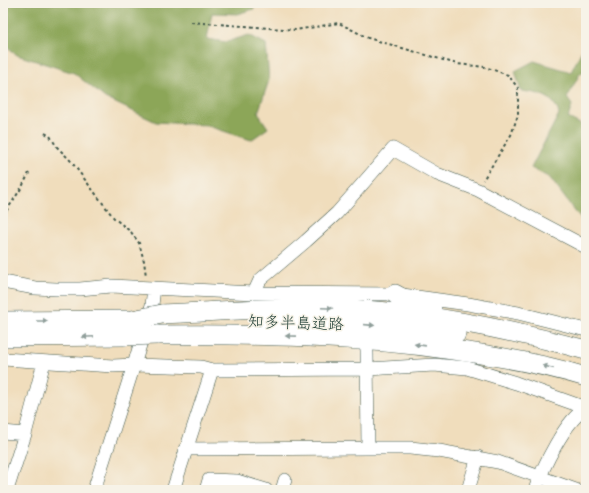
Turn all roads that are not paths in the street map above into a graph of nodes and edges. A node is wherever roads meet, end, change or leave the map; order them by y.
1 (586, 247) edge
2 (3, 282) edge
3 (149, 288) junction
4 (254, 293) junction
5 (395, 294) junction
6 (3, 321) edge
7 (161, 323) junction
8 (129, 328) junction
9 (586, 330) edge
10 (3, 337) edge
11 (586, 340) edge
12 (586, 350) edge
13 (367, 352) dead end
14 (3, 359) edge
15 (44, 362) junction
16 (586, 363) edge
17 (134, 365) junction
18 (368, 369) junction
19 (212, 370) junction
20 (586, 377) edge
21 (586, 408) edge
22 (3, 432) edge
23 (25, 434) junction
24 (368, 448) junction
25 (185, 449) junction
26 (478, 457) junction
27 (540, 477) junction
28 (7, 490) edge
29 (94, 490) edge
30 (173, 490) edge
31 (206, 490) edge
32 (266, 490) edge
33 (468, 490) edge
34 (535, 490) edge
35 (576, 490) edge

1 - 4 street
2 - 3 street
3 - 4 street
3 - 17 street
4 - 5 street
5 - 9 street
5 - 11 highway
6 -> 8 highway
7 - 8 highway, bridge
7 -> 12 highway
7 -> 16 highway, 知多半島道路
20 -> 7 highway, 知多半島道路
8 -> 10 highway
13 - 18 street
14 - 15 street
15 - 17 street
15 - 23 street
17 - 19 street
17 - 29 street
18 - 19 street
18 - 21 street
18 - 24 street
19 - 25 street
21 - 27 street
22 - 23 street
23 - 28 street
24 - 25 street
24 - 26 street
25 - 30 street
26 - 27 street
26 - 33 street
27 - 34 street
27 - 35 street
31 - 32 street

